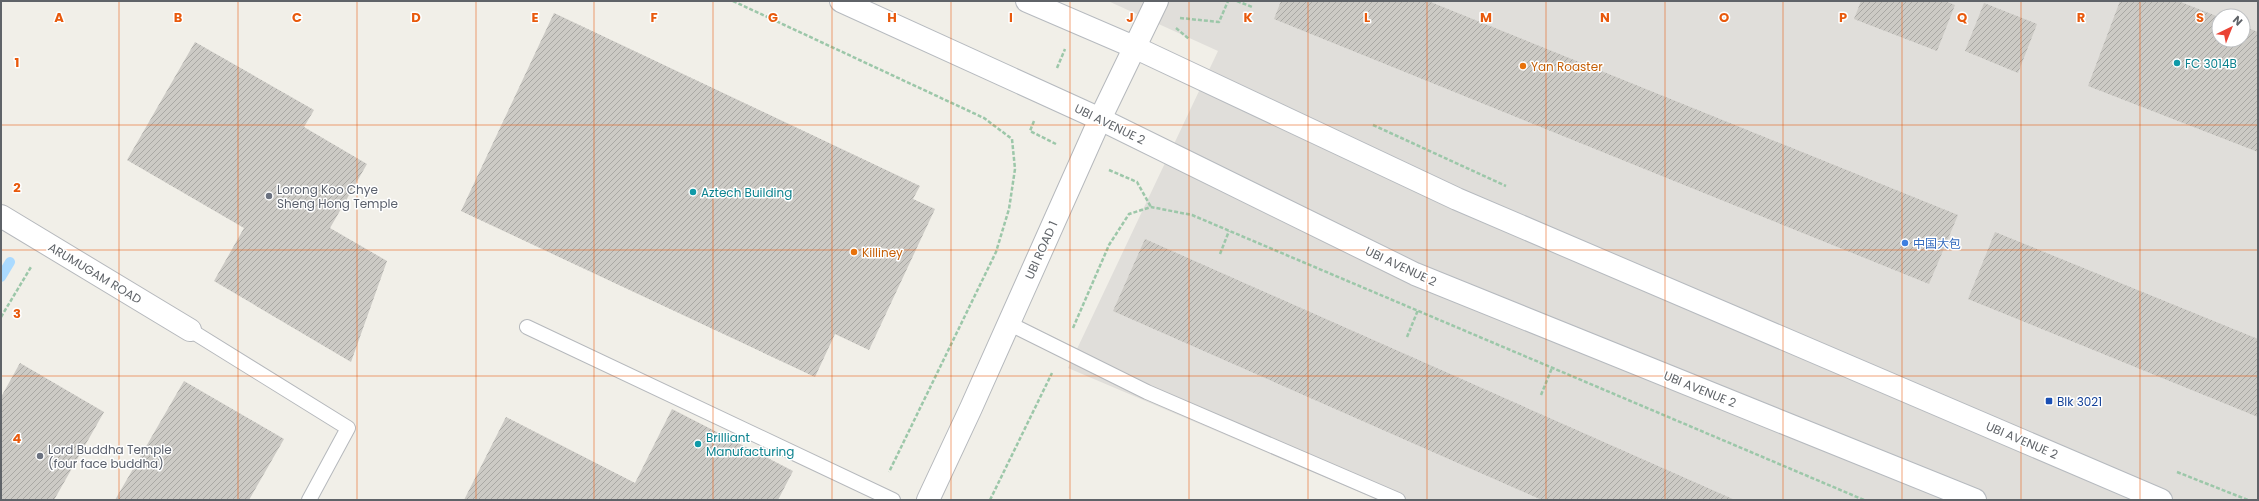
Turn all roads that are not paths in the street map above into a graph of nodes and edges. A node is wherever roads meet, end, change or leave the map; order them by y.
1 (841, 1) edge
2 (1027, 1) edge
3 (1157, 1) edge
4 (1134, 47) junction
5 (1100, 119) junction
6 (1, 216) edge
7 (1008, 323) junction
8 (527, 327) dead end
9 (190, 330) joint
10 (309, 500) edge
11 (893, 500) edge
12 (928, 500) edge
13 (1398, 500) edge
14 (1975, 500) edge
15 (2161, 500) edge

1 - 5 main road, UBI AVENUE 2
2 - 4 main road, UBI AVENUE 2
3 - 4 main road, UBI ROAD 1
4 - 5 main road, UBI ROAD 1
4 - 15 main road, UBI AVENUE 2
5 - 7 main road, UBI ROAD 1
5 - 14 main road, UBI AVENUE 2
6 - 9 main road, ARUMUGAM ROAD
7 - 12 main road, UBI ROAD 1
7 - 13 lane
8 - 11 lane
9 - 10 lane

